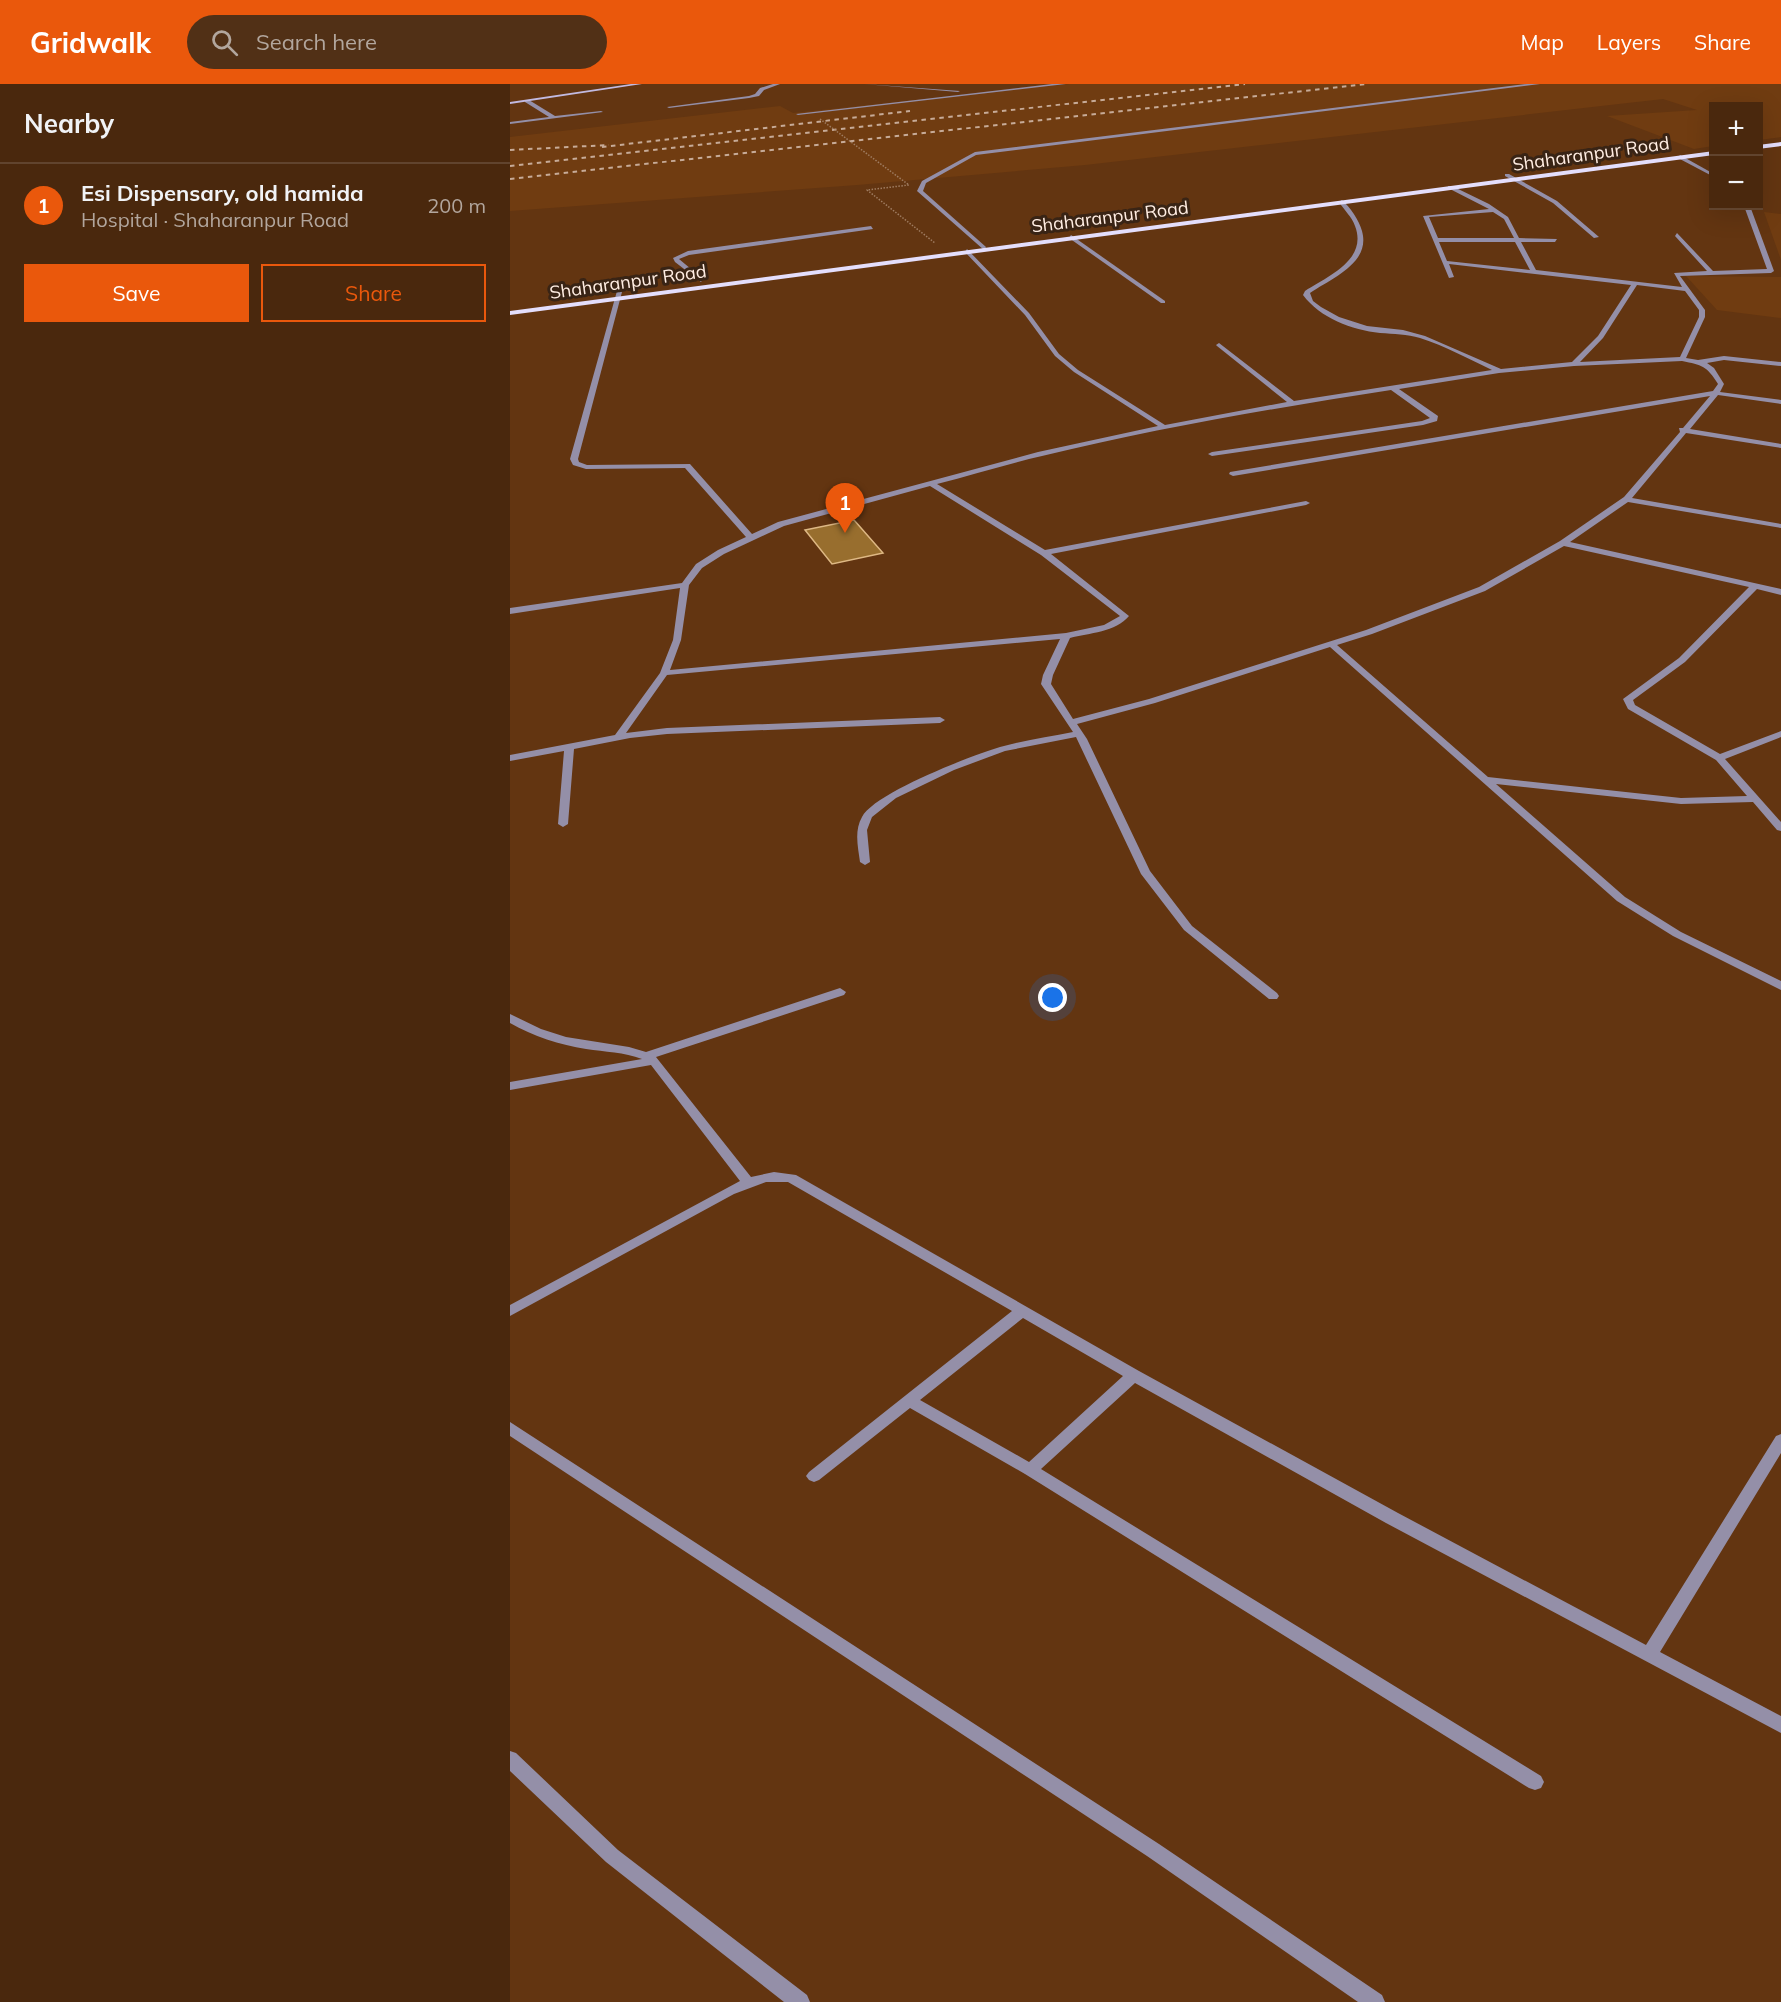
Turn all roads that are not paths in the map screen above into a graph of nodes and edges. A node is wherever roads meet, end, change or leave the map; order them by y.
1 (640, 84) edge
2 (778, 84) edge
3 (866, 84) edge
4 (1064, 84) edge
5 (1538, 84) edge
6 (976, 94) junction
7 (527, 100) junction
8 (510, 103) edge
9 (669, 106) dead end
10 (601, 112) dead end
11 (798, 114) dead end
12 (553, 117) junction
13 (510, 123) edge
14 (1781, 139) edge
15 (1763, 141) edge
16 (1781, 144) edge
17 (1763, 146) edge
18 (1709, 149) edge
19 (1709, 153) edge
20 (1680, 157) junction
21 (1709, 174) edge
22 (1510, 177) junction
23 (1450, 188) junction
24 (1342, 202) junction
25 (1494, 210) junction
26 (1748, 210) edge
27 (871, 228) dead end
28 (1677, 235) dead end
29 (1071, 237) junction
30 (1596, 237) dead end
31 (1437, 240) junction
32 (1517, 240) junction
33 (1555, 240) dead end
34 (981, 246) junction
35 (967, 251) junction
36 (1444, 262) junction
37 (1534, 272) junction
38 (1712, 273) junction
39 (1451, 277) dead end
40 (701, 280) junction
41 (1635, 283) junction
42 (1687, 289) junction
43 (618, 295) junction
44 (1163, 302) dead end
45 (510, 306) edge
46 (510, 313) edge
47 (1219, 345) dead end
48 (1682, 359) junction
49 (1700, 362) junction
50 (1574, 364) junction
51 (1781, 364) edge
52 (1499, 370) junction
53 (1392, 387) junction
54 (1716, 393) junction
55 (1781, 402) edge
56 (1293, 403) junction
57 (1164, 427) junction
58 (1682, 430) junction
59 (1781, 446) edge
60 (1212, 454) dead end
61 (1233, 474) dead end
62 (931, 484) junction
63 (1627, 500) junction
64 (1306, 503) dead end
65 (1781, 526) edge
66 (750, 537) junction
67 (1563, 543) junction
68 (1044, 553) junction
69 (685, 585) junction
70 (1755, 586) junction
71 (1781, 592) edge
72 (510, 611) edge
73 (1066, 636) junction
74 (1331, 644) junction
75 (664, 673) junction
76 (940, 720) dead end
77 (1072, 722) junction
78 (1079, 734) junction
79 (1781, 734) edge
80 (618, 738) junction
81 (569, 748) junction
82 (510, 758) edge
83 (1719, 758) junction
84 (1486, 780) junction
85 (1755, 799) junction
86 (563, 824) dead end
87 (1781, 828) edge
88 (865, 862) dead end
89 (1781, 986) edge
90 (840, 992) dead end
91 (1273, 996) dead end
92 (510, 1018) edge
93 (650, 1059) junction
94 (510, 1086) edge
95 (748, 1182) junction
96 (510, 1311) edge
97 (1022, 1311) junction
98 (1134, 1375) junction
99 (910, 1401) junction
100 (510, 1428) edge
101 (1781, 1440) edge
102 (1030, 1470) junction
103 (814, 1476) dead end
104 (1649, 1655) junction
105 (1781, 1725) edge
106 (510, 1759) edge
107 (1535, 1782) dead end
108 (800, 2002) edge
109 (1375, 2002) edge

1 - 7 main road
2 - 9 street
3 - 6 street
4 - 6 street
5 - 34 street
6 - 11 street
7 - 8 main road
7 - 12 street
10 - 12 street
12 - 13 street
14 - 15 main road
16 - 17 main road
18 - 22 main road, Shaharanpur Road
19 - 20 main road, Shaharanpur Road
20 - 21 street
20 - 22 main road, Shaharanpur Road
22 - 23 main road, Shaharanpur Road
22 - 30 street
22 - 34 main road, Shaharanpur Road
23 - 24 main road, Shaharanpur Road
23 - 25 street
24 - 29 main road, Shaharanpur Road
24 - 52 street
25 - 31 street
25 - 32 street
26 - 38 street
27 - 40 street
28 - 38 street
29 - 34 main road, Shaharanpur Road
29 - 44 street
31 - 32 street
31 - 36 street
32 - 33 street
32 - 37 street
34 - 35 main road, Shaharanpur Road
34 - 40 main road, Shaharanpur Road
35 - 43 main road, Shaharanpur Road
35 - 57 street
36 - 37 street
36 - 39 street
37 - 41 street
38 - 42 street
40 - 43 main road, Shaharanpur Road
41 - 42 street
41 - 50 street
42 - 48 street
43 - 45 main road, Shaharanpur Road
43 - 46 main road, Shaharanpur Road
43 - 66 street
47 - 56 street
48 - 49 street
48 - 50 street
49 - 51 street
49 - 54 street
50 - 52 street
52 - 53 street
53 - 56 street
53 - 60 street
54 - 55 street
54 - 58 street
54 - 61 street
56 - 57 street
57 - 62 street
58 - 59 street
58 - 63 street
62 - 66 street
62 - 68 street
63 - 65 street
63 - 67 street
64 - 68 street
66 - 69 street
67 - 70 street
67 - 74 street
68 - 73 street
69 - 72 street
69 - 75 street
70 - 71 street
70 - 83 street
73 - 75 street
73 - 77 street
74 - 77 street
74 - 84 street
75 - 80 street
76 - 80 street
77 - 78 street
78 - 88 street
78 - 91 street
79 - 83 street
80 - 81 street
81 - 82 street
81 - 86 street
83 - 85 street
84 - 85 street
84 - 89 street
85 - 87 street
90 - 93 street
92 - 93 street
93 - 94 street
93 - 95 street
95 - 96 street
95 - 97 street
97 - 98 street
97 - 99 street
98 - 102 street
98 - 104 street
99 - 102 street
99 - 103 street
100 - 109 street
101 - 104 street
102 - 107 street
104 - 105 street
106 - 108 street

